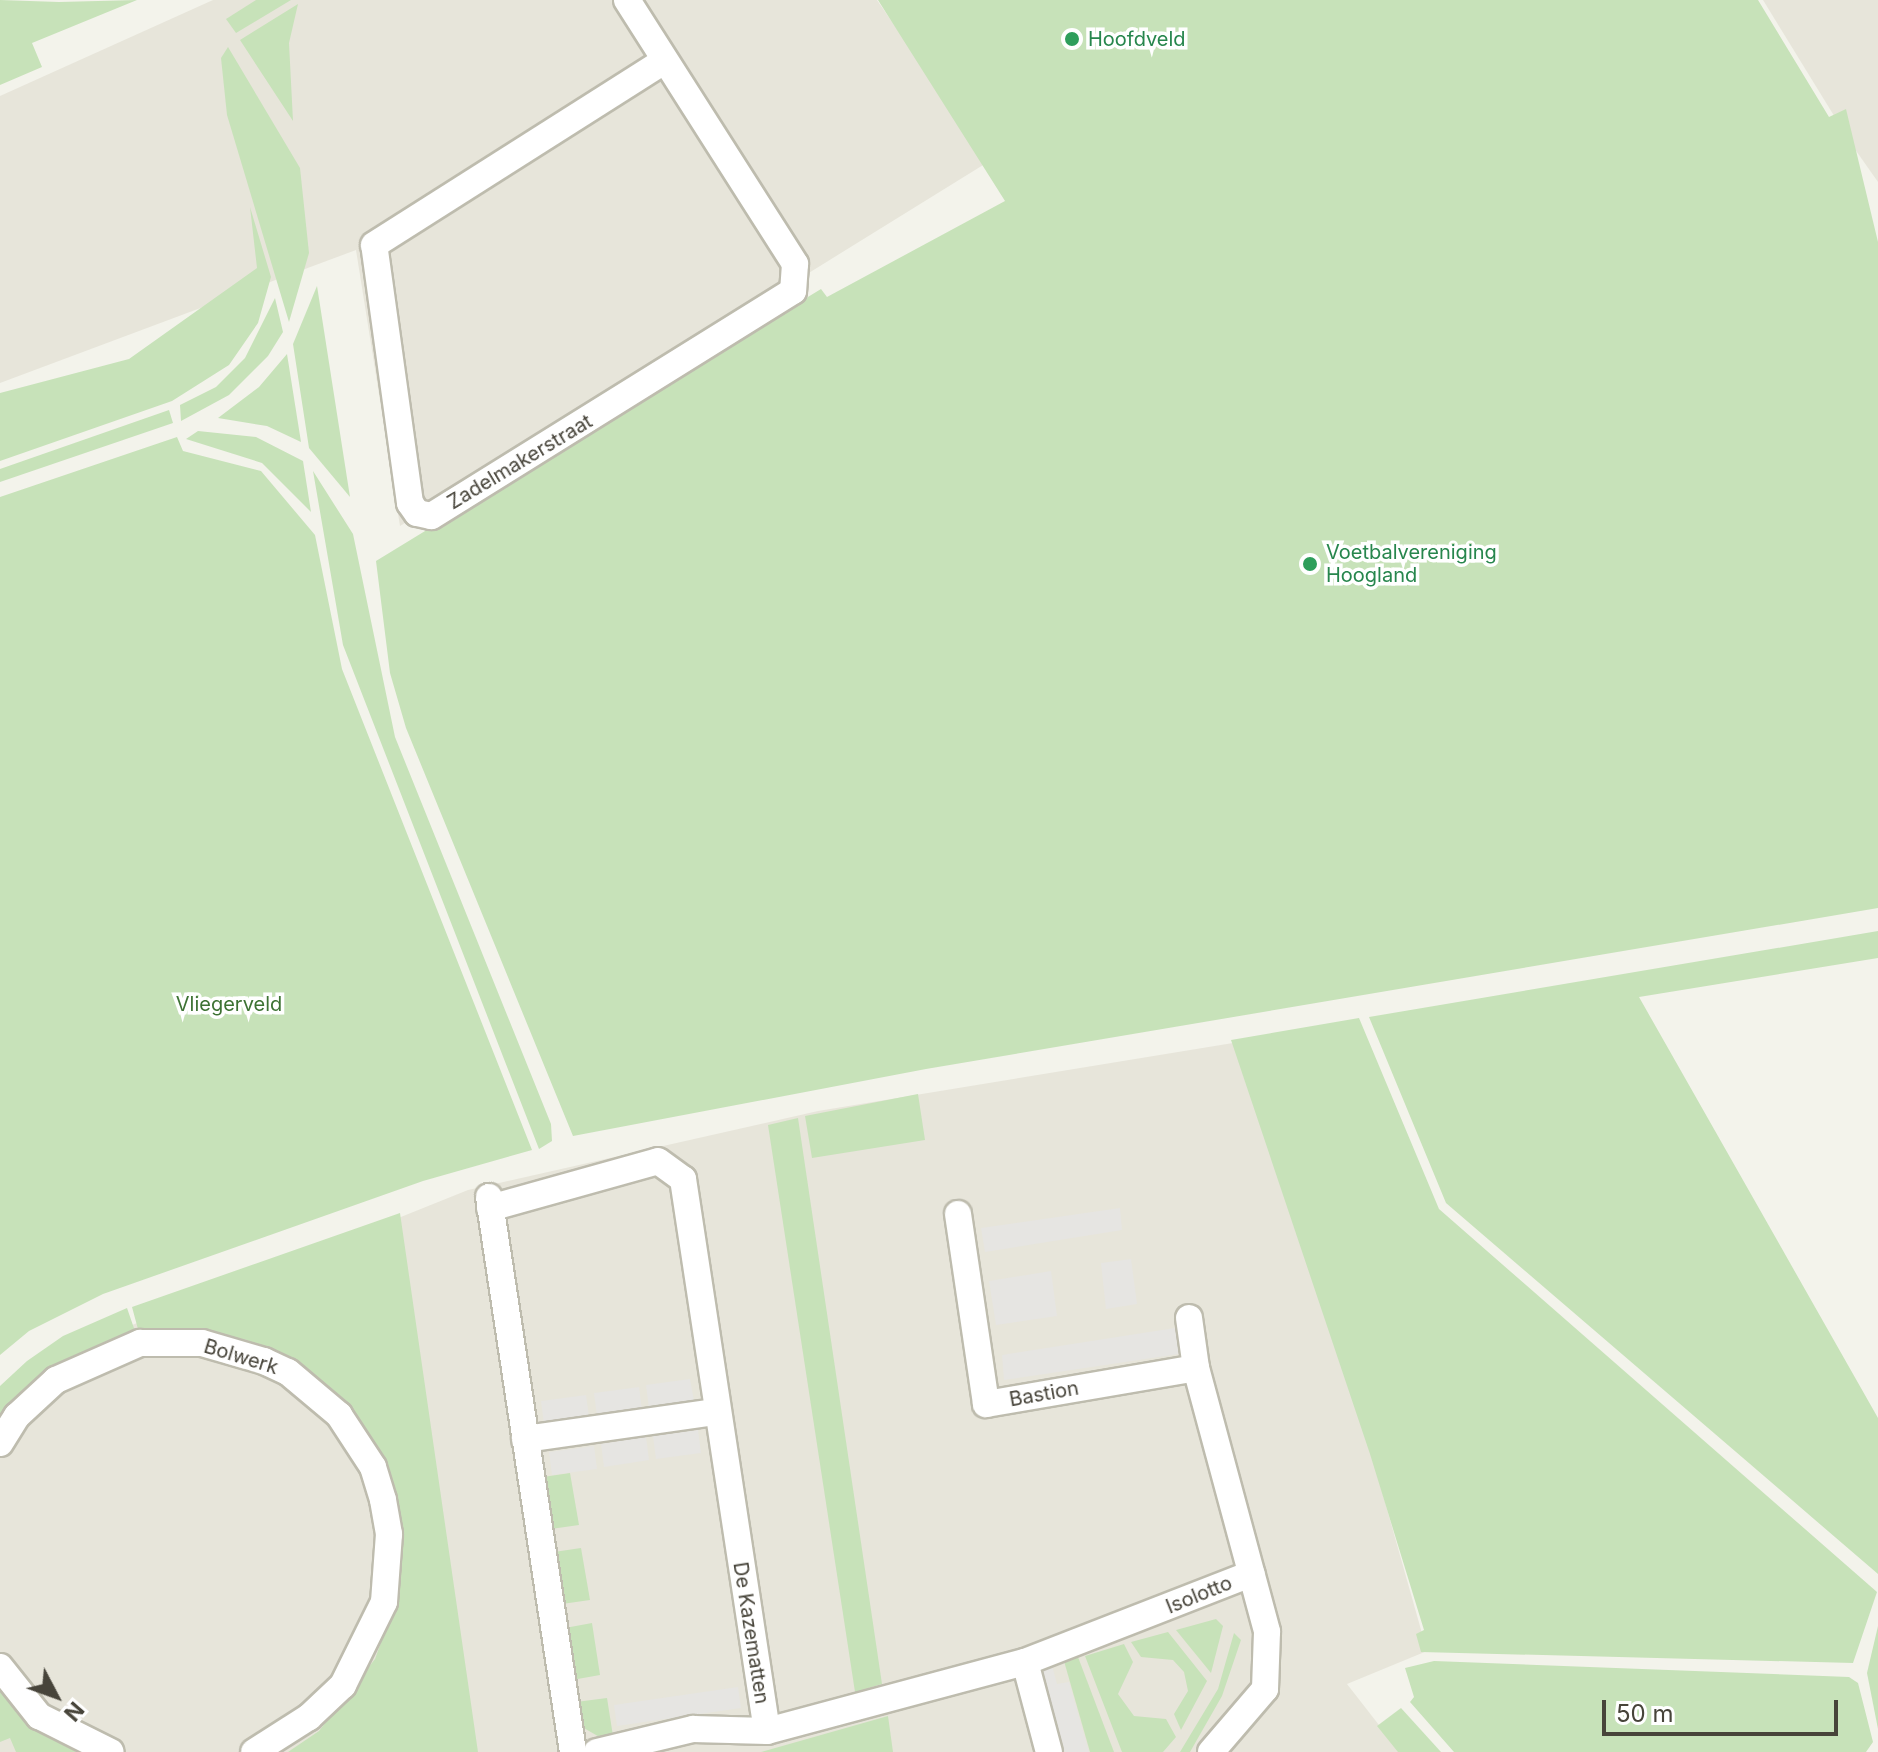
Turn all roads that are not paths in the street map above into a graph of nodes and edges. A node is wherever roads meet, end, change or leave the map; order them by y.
1 (627, 0) edge
2 (664, 61) junction
3 (958, 1214) dead end
4 (1189, 1318) dead end
5 (1196, 1368) junction
6 (715, 1412) junction
7 (525, 1439) junction
8 (0, 1443) edge
9 (1251, 1574) junction
10 (1025, 1662) junction
11 (0, 1667) edge
12 (767, 1731) junction
13 (1225, 1747) edge
14 (111, 1752) edge
15 (254, 1752) edge
16 (573, 1752) edge
17 (597, 1752) edge
18 (1049, 1752) edge

1 - 2 street, Zadelmakerstraat
2 - 2 street, Zadelmakerstraat
3 - 5 street, Bastion
4 - 5 street
5 - 9 street
6 - 7 street
6 - 7 street, De Kazematten
6 - 12 street, De Kazematten
7 - 16 street, De Kazematten
8 - 15 street, Bolwerk
9 - 10 street, Isolotto
9 - 13 street
10 - 12 street
10 - 18 street
11 - 14 street
12 - 17 street, De Kazematten

